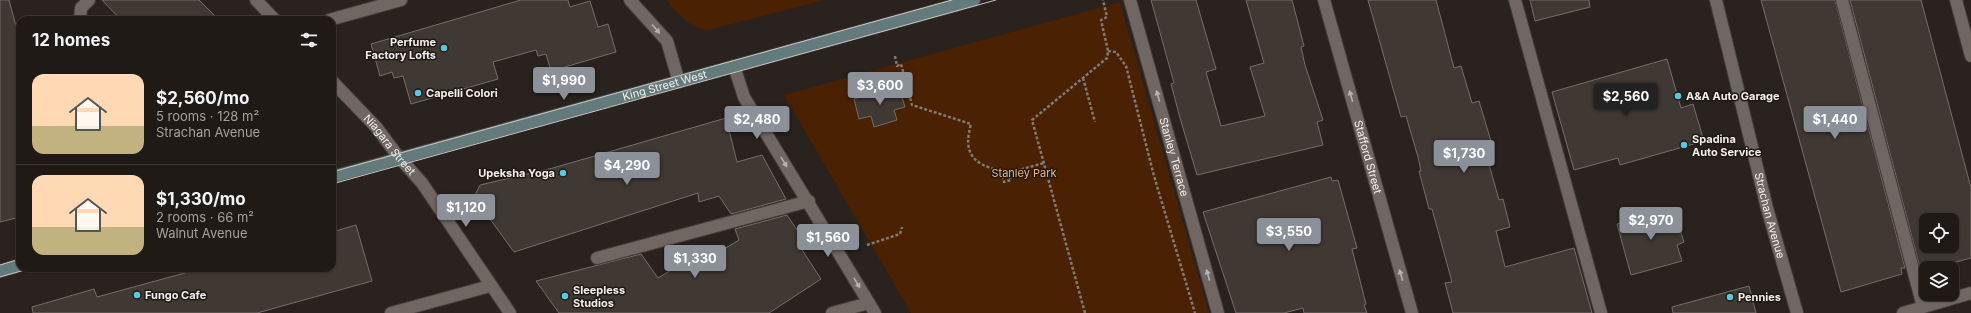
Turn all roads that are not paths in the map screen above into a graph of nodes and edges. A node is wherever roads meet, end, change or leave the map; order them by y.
1 (89, 0) edge
2 (256, 0) edge
3 (401, 0) edge
4 (630, 0) edge
5 (974, 0) edge
6 (1130, 0) edge
7 (1324, 0) edge
8 (1515, 0) edge
9 (1716, 0) edge
10 (1842, 0) edge
11 (1956, 0) edge
12 (80, 16) edge
13 (271, 16) edge
14 (336, 18) edge
15 (1967, 28) edge
16 (1971, 56) edge
17 (734, 66) junction
18 (679, 82) junction
19 (336, 85) edge
20 (400, 159) junction
21 (336, 176) edge
22 (809, 202) junction
23 (596, 258) dead end
24 (16, 266) edge
25 (0, 271) edge
26 (490, 286) junction
27 (1971, 293) edge
28 (872, 308) edge
29 (1923, 308) junction
30 (391, 313) edge
31 (510, 313) edge
32 (832, 313) edge
33 (1218, 313) edge
34 (1412, 313) edge
35 (1601, 313) edge
36 (1797, 313) edge
37 (1903, 313) edge

1 - 12 street
2 - 13 street
3 - 14 street
4 -> 18 street
5 - 17 main road, King Street West
33 -> 6 street, Stanley Terrace
34 -> 7 street, Stafford Street
8 - 35 street
9 - 36 street, Strachan Avenue
10 - 29 street
11 - 15 street
15 - 16 street
17 - 18 main road, King Street West
17 -> 22 street
18 - 20 main road, King Street West
19 - 20 street, Niagara Street
20 - 21 main road, King Street West
20 - 26 street, Niagara Street
22 - 23 street
22 -> 28 street
24 - 25 main road
26 - 30 street
26 - 31 street, Niagara Street
27 - 29 street
28 - 32 street
29 - 37 street

